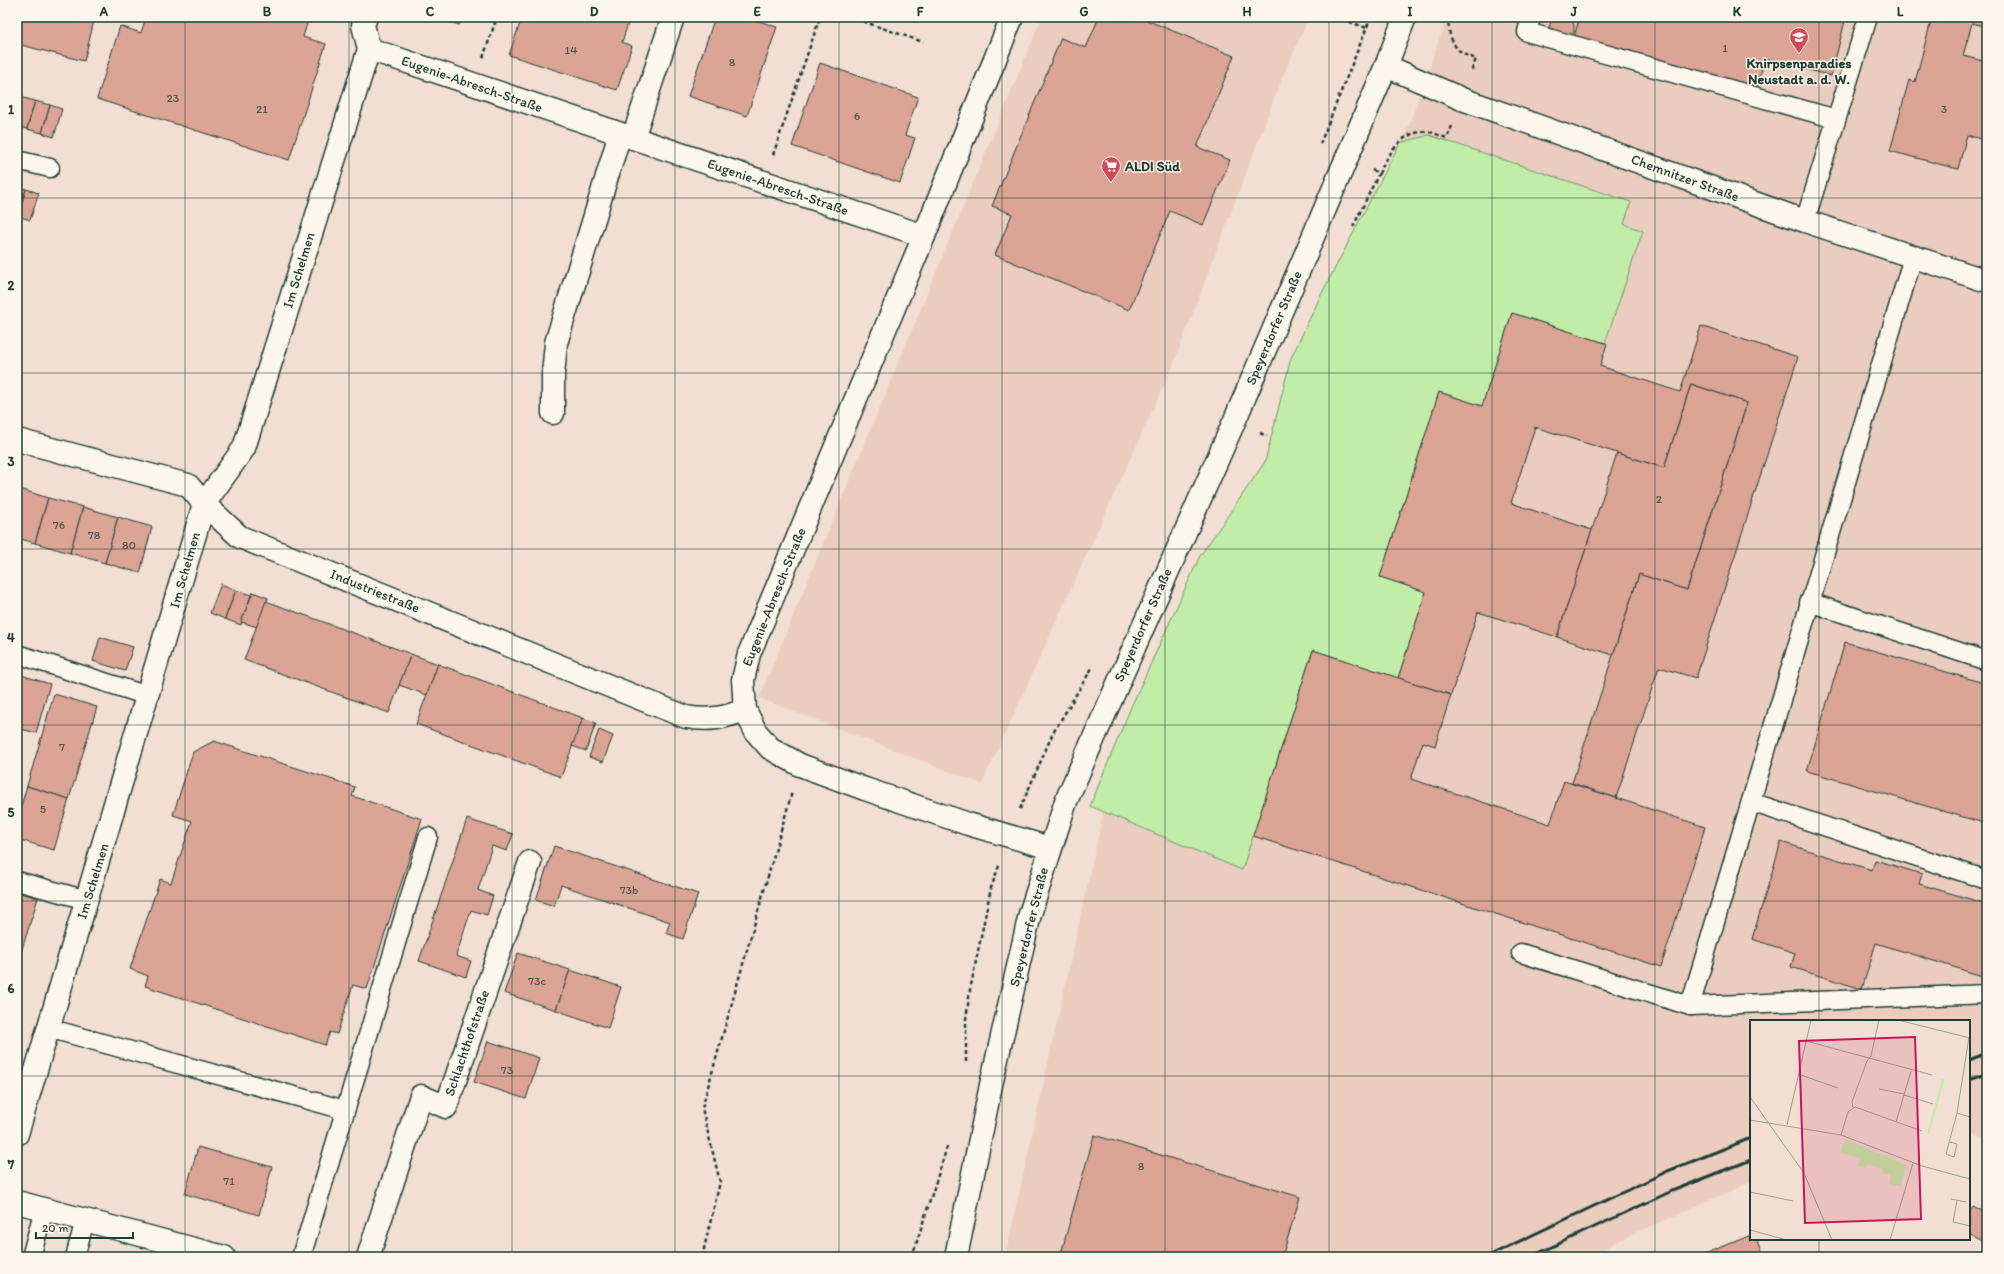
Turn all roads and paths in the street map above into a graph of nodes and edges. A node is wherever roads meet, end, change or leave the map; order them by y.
1 (366, 17) edge
2 (497, 17) edge
3 (673, 17) edge
4 (820, 17) edge
5 (850, 17) edge
6 (1012, 17) edge
7 (1336, 17) edge
8 (1405, 17) edge
9 (1449, 17) edge
10 (1531, 17) edge
11 (1868, 17) edge
12 (1367, 28) dead end
13 (923, 42) dead end
14 (369, 49) junction
15 (1386, 66) junction
16 (474, 85) junction
17 (1462, 99) junction
18 (1836, 119) junction
19 (626, 136) junction
20 (1319, 145) dead end
21 (1347, 158) junction
22 (17, 160) edge
23 (50, 168) dead end
24 (1379, 173) junction
25 (763, 182) junction
26 (1805, 221) junction
27 (1353, 227) dead end
28 (924, 236) junction
29 (1913, 257) junction
30 (1987, 281) edge
31 (553, 413) dead end
32 (17, 440) edge
33 (204, 504) junction
34 (1809, 602) junction
35 (17, 654) edge
36 (1987, 661) edge
37 (148, 696) junction
38 (745, 710) junction
39 (800, 765) junction
40 (1750, 802) junction
41 (428, 837) dead end
42 (1050, 848) junction
43 (530, 862) dead end
44 (1987, 880) edge
45 (17, 881) edge
46 (87, 900) junction
47 (1521, 953) dead end
48 (1987, 994) edge
49 (1690, 1006) junction
50 (48, 1028) junction
51 (345, 1110) junction
52 (17, 1134) edge
53 (17, 1202) edge
54 (44, 1209) junction
55 (85, 1220) junction
56 (31, 1257) edge
57 (75, 1257) edge
58 (224, 1257) edge
59 (301, 1257) edge
60 (368, 1257) edge
61 (702, 1257) edge
62 (956, 1257) edge

1 - 14 street
2 - 16 path
3 - 19 street
4 - 25 path
5 - 13 path
6 - 28 street, Eugenie-Abresch-Straße
7 - 12 path
8 - 15 street, Speyerdorfer Straße
9 - 17 path
10 - 18 lane
11 - 18 lane
14 - 16 street, Eugenie-Abresch-Straße
14 - 33 street, Im Schelmen
15 - 17 street, Chemnitzer Straße
15 - 21 street, Speyerdorfer Straße
16 - 19 street, Eugenie-Abresch-Straße
17 - 24 path
17 - 26 street, Chemnitzer Straße
18 - 26 lane
19 - 25 street, Eugenie-Abresch-Straße
19 - 31 street
20 - 21 path
21 - 24 path
21 - 42 street, Speyerdorfer Straße
22 - 23 lane
24 - 27 path
25 - 28 street, Eugenie-Abresch-Straße
26 - 29 street, Chemnitzer Straße
28 - 38 street, Eugenie-Abresch-Straße
29 - 30 street, Chemnitzer Straße
29 - 34 lane
32 - 33 street, Industriestraße
33 - 37 street, Im Schelmen
33 - 38 street, Industriestraße
34 - 36 lane
34 - 40 lane
35 - 37 lane
37 - 46 street, Im Schelmen
38 - 39 street, Eugenie-Abresch-Straße
39 - 42 street, Eugenie-Abresch-Straße
39 - 61 path
40 - 44 lane
40 - 49 lane
41 - 51 lane
42 - 62 street, Speyerdorfer Straße
43 - 60 street, Schlachthofstraße
45 - 46 lane
46 - 50 street, Im Schelmen
47 - 49 lane
48 - 49 lane
50 - 51 lane
50 - 52 street, Im Schelmen
51 - 59 lane
53 - 54 street
54 - 55 street
54 - 56 lane
55 - 57 lane
55 - 58 street

